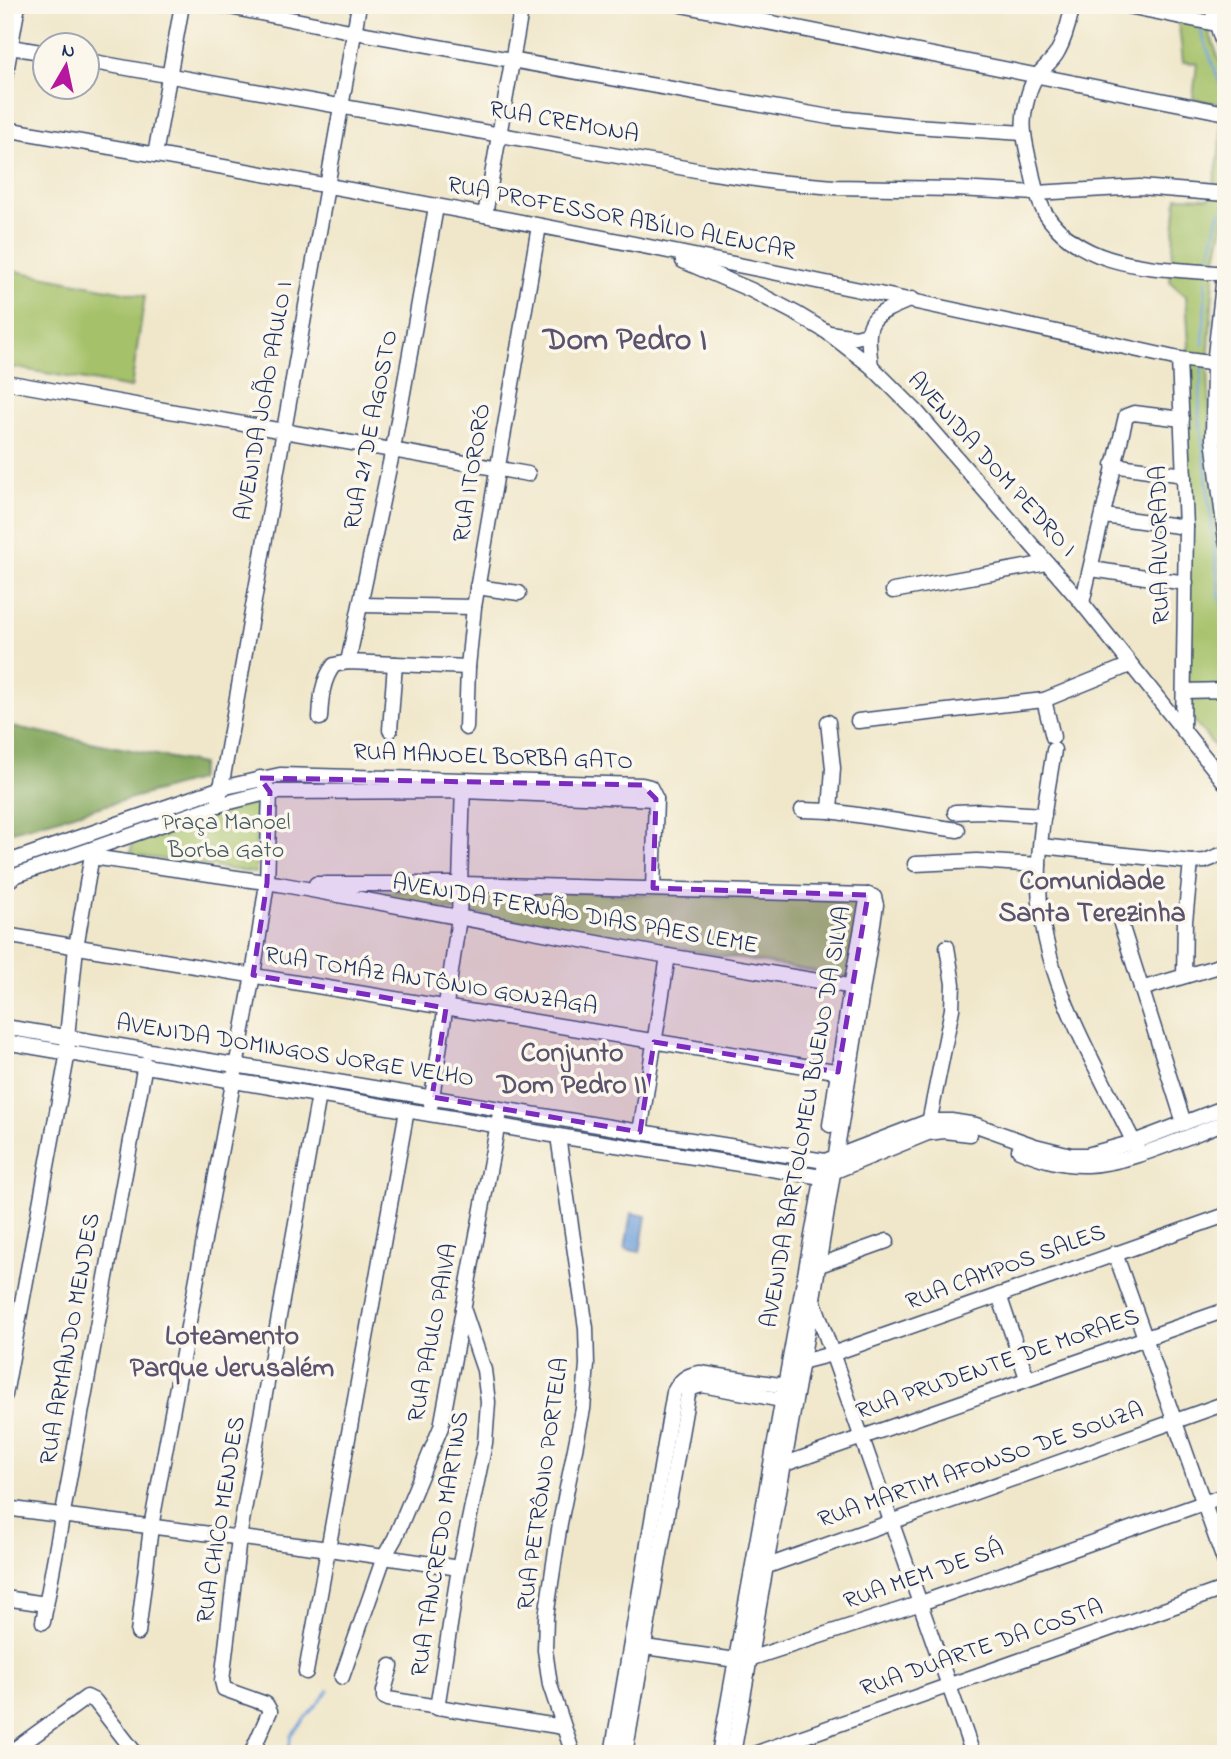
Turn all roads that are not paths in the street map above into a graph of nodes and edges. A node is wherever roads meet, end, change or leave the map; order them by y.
1 (18, 5) edge
2 (182, 5) edge
3 (220, 5) edge
4 (359, 5) edge
5 (522, 5) edge
6 (684, 5) edge
7 (1073, 5) edge
8 (1123, 5) edge
9 (1211, 5) edge
10 (1221, 25) edge
11 (355, 32) junction
12 (8, 47) edge
13 (32, 51) edge
14 (1226, 54) edge
15 (514, 59) junction
16 (102, 63) edge
17 (1038, 74) junction
18 (169, 75) junction
19 (5, 78) edge
20 (341, 106) junction
21 (1226, 113) edge
22 (5, 128) edge
23 (1023, 133) junction
24 (499, 134) junction
25 (155, 155) junction
26 (326, 184) junction
27 (1036, 193) junction
28 (1226, 194) edge
29 (436, 207) junction
30 (485, 215) junction
31 (539, 226) junction
32 (660, 250) junction
33 (761, 269) junction
34 (1225, 270) edge
35 (751, 290) junction
36 (871, 291) junction
37 (912, 299) junction
38 (880, 312) junction
39 (827, 332) junction
40 (867, 334) junction
41 (1179, 359) junction
42 (1220, 365) edge
43 (871, 366) junction
44 (5, 382) edge
45 (1182, 419) junction
46 (283, 432) junction
47 (1219, 440) edge
48 (393, 449) junction
49 (1113, 465) junction
50 (496, 468) junction
51 (528, 474) dead end
52 (1184, 475) junction
53 (1104, 516) junction
54 (1186, 527) junction
55 (1225, 531) edge
56 (1047, 563) junction
57 (1091, 569) junction
58 (1186, 583) junction
59 (477, 587) junction
60 (893, 591) dead end
61 (519, 593) dead end
62 (1082, 603) junction
63 (361, 606) junction
64 (474, 607) junction
65 (348, 662) junction
66 (395, 664) junction
67 (1130, 665) junction
68 (468, 667) junction
69 (1226, 690) edge
70 (1184, 691) junction
71 (1044, 700) junction
72 (320, 718) dead end
73 (858, 721) dead end
74 (828, 722) dead end
75 (466, 729) dead end
76 (390, 730) dead end
77 (1183, 730) junction
78 (260, 778) junction
79 (1226, 784) edge
80 (463, 785) junction
81 (221, 788) junction
82 (270, 792) junction
83 (218, 805) junction
84 (802, 810) dead end
85 (830, 811) junction
86 (955, 812) dead end
87 (1044, 815) junction
88 (131, 818) junction
89 (96, 830) junction
90 (958, 830) dead end
91 (124, 839) junction
92 (1041, 846) junction
93 (93, 853) junction
94 (1226, 853) edge
95 (125, 862) junction
96 (1191, 862) junction
97 (5, 863) edge
98 (915, 864) dead end
99 (1039, 865) junction
100 (5, 883) edge
101 (273, 883) junction
102 (461, 884) junction
103 (653, 888) junction
104 (868, 895) joint
105 (459, 918) junction
106 (1121, 925) dead end
107 (5, 935) edge
108 (76, 947) junction
109 (947, 947) dead end
110 (668, 956) junction
111 (1226, 964) edge
112 (253, 975) junction
113 (1184, 976) junction
114 (857, 988) junction
115 (1140, 989) junction
116 (446, 1008) junction
117 (5, 1027) edge
118 (5, 1042) edge
119 (654, 1042) junction
120 (68, 1045) junction
121 (145, 1064) junction
122 (236, 1064) junction
123 (843, 1073) junction
124 (233, 1080) junction
125 (319, 1095) junction
126 (432, 1097) junction
127 (1226, 1107) edge
128 (407, 1110) junction
129 (502, 1110) junction
130 (429, 1114) junction
131 (1226, 1122) edge
132 (1184, 1123) junction
133 (498, 1125) junction
134 (929, 1127) junction
135 (640, 1132) junction
136 (558, 1136) junction
137 (1137, 1148) junction
138 (829, 1167) junction
139 (1226, 1215) edge
140 (887, 1241) dead end
141 (1115, 1253) junction
142 (817, 1266) junction
143 (999, 1295) junction
144 (807, 1296) junction
145 (463, 1306) junction
146 (1226, 1310) edge
147 (1145, 1339) junction
148 (832, 1354) junction
149 (801, 1362) junction
150 (1027, 1378) junction
151 (790, 1394) junction
152 (5, 1395) edge
153 (1226, 1404) edge
154 (1175, 1422) junction
155 (862, 1435) junction
156 (785, 1464) junction
157 (1226, 1495) edge
158 (1203, 1503) junction
159 (5, 1508) edge
160 (61, 1517) junction
161 (891, 1521) junction
162 (151, 1528) junction
163 (239, 1538) junction
164 (329, 1549) junction
165 (384, 1557) junction
166 (1226, 1566) edge
167 (459, 1568) junction
168 (759, 1569) junction
169 (1226, 1588) edge
170 (5, 1598) edge
171 (46, 1604) junction
172 (918, 1604) junction
173 (43, 1622) dead end
174 (138, 1633) dead end
175 (638, 1646) junction
176 (742, 1660) junction
177 (391, 1666) dead end
178 (306, 1672) dead end
179 (342, 1677) dead end
180 (948, 1685) junction
181 (437, 1708) junction
182 (563, 1727) junction
183 (8, 1754) edge
184 (136, 1754) edge
185 (251, 1754) edge
186 (573, 1754) edge
187 (612, 1754) edge
188 (625, 1754) edge
189 (719, 1754) edge
190 (733, 1754) edge
191 (754, 1754) edge
192 (973, 1754) edge

1 - 12 street
2 - 18 street
3 - 11 street
4 - 11 street, AVENIDA JOÃO PAULO I
5 - 15 street
6 - 17 street
7 - 17 street
8 - 10 street
9 - 10 street
10 - 14 street
11 - 15 street
11 - 20 street, AVENIDA JOÃO PAULO I
12 - 13 street
12 - 19 street
15 - 23 street
15 - 24 street
16 - 18 street, RUA CREMONA
17 - 21 street
17 - 23 street
18 - 20 street, RUA CREMONA
18 - 25 street
20 - 24 street, RUA CREMONA
20 - 26 street, AVENIDA JOÃO PAULO I
22 - 25 street, RUA PROFESSOR ABÍLIO ALENCAR
23 - 27 street
24 - 27 street, RUA CREMONA
24 - 30 street
25 - 26 street, RUA PROFESSOR ABÍLIO ALENCAR
26 - 29 street, RUA PROFESSOR ABÍLIO ALENCAR
26 - 46 street, AVENIDA JOÃO PAULO I
27 - 28 street, RUA CREMONA
27 - 34 street
29 - 30 street, RUA PROFESSOR ABÍLIO ALENCAR
29 - 48 street, RUA 21 DE AGOSTO
30 - 31 street, RUA PROFESSOR ABÍLIO ALENCAR
31 - 32 street, RUA PROFESSOR ABÍLIO ALENCAR
31 - 50 street, RUA ITORORÓ
32 - 33 street, RUA PROFESSOR ABÍLIO ALENCAR
32 - 35 street, AVENIDA DOM PEDRO I
33 - 35 street
33 - 36 street, RUA PROFESSOR ABÍLIO ALENCAR
34 - 42 street
35 - 39 street, AVENIDA DOM PEDRO I
36 - 37 street, RUA PROFESSOR ABÍLIO ALENCAR
36 - 38 street
37 - 38 street
37 - 41 street, RUA PROFESSOR ABÍLIO ALENCAR
38 - 40 street
39 - 40 street
39 - 43 street, AVENIDA DOM PEDRO I
40 - 43 street
41 - 42 street, RUA PROFESSOR ABÍLIO ALENCAR
41 - 45 street, RUA ALVORADA
42 - 47 street
43 - 56 street, AVENIDA DOM PEDRO I
44 - 46 street
45 - 49 street
45 - 52 street, RUA ALVORADA
46 - 48 street
46 - 81 street, AVENIDA JOÃO PAULO I
47 - 55 street
48 - 50 street
48 - 63 street, RUA 21 DE AGOSTO
49 - 52 street
49 - 53 street
50 - 51 street
50 - 59 street, RUA ITORORÓ
52 - 54 street, RUA ALVORADA
53 - 54 street
53 - 57 street
54 - 58 street, RUA ALVORADA
56 - 60 street
56 - 62 street, AVENIDA DOM PEDRO I
57 - 58 street
57 - 62 street
58 - 70 street, RUA ALVORADA
59 - 61 street
59 - 64 street, RUA ITORORÓ
62 - 67 street, AVENIDA DOM PEDRO I
63 - 64 street
63 - 65 street, RUA 21 DE AGOSTO
64 - 68 street, RUA ITORORÓ
65 - 66 street
65 - 72 street
66 - 68 street
66 - 76 street
67 - 71 street
67 - 77 street, AVENIDA DOM PEDRO I
68 - 75 street, RUA ITORORÓ
69 - 70 street
70 - 77 street, RUA ALVORADA
71 - 73 street
71 - 87 street
74 - 85 street
77 - 79 street, AVENIDA DOM PEDRO I
78 - 80 street, RUA MANOEL BORBA GATO
78 - 81 street, RUA MANOEL BORBA GATO
78 - 82 street
80 - 82 street, RUA MANOEL BORBA GATO
80 - 102 street
80 - 103 street, RUA MANOEL BORBA GATO
81 - 83 street, AVENIDA JOÃO PAULO I
81 - 88 street, RUA MANOEL BORBA GATO
82 - 83 street, RUA MANOEL BORBA GATO
82 - 101 street
83 - 91 street, RUA MANOEL BORBA GATO
84 - 85 street
85 - 90 street
86 - 87 street
87 - 92 street
88 - 89 street, RUA MANOEL BORBA GATO
88 - 91 street
89 - 93 street
89 - 97 street, RUA MANOEL BORBA GATO
91 - 93 street, RUA MANOEL BORBA GATO
91 - 95 street
92 - 96 street
92 - 99 street
93 - 95 street, AVENIDA FERNÃO DIAS PAES LEME
93 - 100 street, RUA MANOEL BORBA GATO
93 - 108 street
94 - 96 street
95 - 101 street, AVENIDA FERNÃO DIAS PAES LEME
96 - 113 street
98 - 99 street
99 - 137 street
101 - 102 street, AVENIDA FERNÃO DIAS PAES LEME
101 - 105 street, AVENIDA FERNÃO DIAS PAES LEME
101 - 112 street
102 - 103 street, AVENIDA FERNÃO DIAS PAES LEME
102 - 105 street
103 - 104 street, AVENIDA FERNÃO DIAS PAES LEME
104 - 114 street, AVENIDA BARTOLOMEU BUENO DA SILVA
105 - 110 street, AVENIDA FERNÃO DIAS PAES LEME
105 - 116 street
106 - 115 street
107 - 108 street, RUA TOMÁZ ANTÔNIO GONZAGA
108 - 112 street, RUA TOMÁZ ANTÔNIO GONZAGA
108 - 120 street
109 - 134 street
110 - 114 street, AVENIDA FERNÃO DIAS PAES LEME
110 - 119 street
111 - 113 street
112 - 116 street, RUA TOMÁZ ANTÔNIO GONZAGA
112 - 122 street
113 - 115 street
114 - 123 street, AVENIDA BARTOLOMEU BUENO DA SILVA
115 - 132 street
116 - 119 street, RUA TOMÁZ ANTÔNIO GONZAGA
116 - 126 street
117 - 120 street, AVENIDA DOMINGOS JORGE VELHO
118 - 120 street, AVENIDA DOMINGOS JORGE VELHO
119 - 123 street, RUA TOMÁZ ANTÔNIO GONZAGA
119 - 135 street
120 - 121 street, AVENIDA DOMINGOS JORGE VELHO
120 - 122 street, AVENIDA DOMINGOS JORGE VELHO
120 - 152 street
121 - 124 street, AVENIDA DOMINGOS JORGE VELHO
121 - 160 street, RUA ARMANDO MENDES
122 - 124 street
122 - 126 street, AVENIDA DOMINGOS JORGE VELHO
123 - 138 street, AVENIDA BARTOLOMEU BUENO DA SILVA
124 - 125 street, AVENIDA DOMINGOS JORGE VELHO
124 - 162 street
125 - 128 street, AVENIDA DOMINGOS JORGE VELHO
125 - 163 street, RUA CHICO MENDES
126 - 129 street, AVENIDA DOMINGOS JORGE VELHO
126 - 130 street
127 - 132 street
128 - 130 street, AVENIDA DOMINGOS JORGE VELHO
128 - 164 street
129 - 133 street, RUA PAULO PAIVA
129 - 135 street, AVENIDA DOMINGOS JORGE VELHO
130 - 133 street, AVENIDA DOMINGOS JORGE VELHO
131 - 137 street
132 - 137 street
133 - 136 street, AVENIDA DOMINGOS JORGE VELHO
133 - 145 street, RUA PAULO PAIVA
134 - 137 street
134 - 138 street
135 - 138 street, AVENIDA DOMINGOS JORGE VELHO
136 - 138 street, AVENIDA DOMINGOS JORGE VELHO
136 - 182 street, RUA PETRÔNIO PORTELA
138 - 142 street, AVENIDA BARTOLOMEU BUENO DA SILVA
138 - 144 street, AVENIDA BARTOLOMEU BUENO DA SILVA
139 - 141 street, RUA CAMPOS SALES
140 - 142 street
141 - 143 street, RUA CAMPOS SALES
141 - 147 street
142 - 144 street, AVENIDA BARTOLOMEU BUENO DA SILVA
143 - 148 street, RUA CAMPOS SALES
143 - 150 street
144 - 148 street
144 - 149 street, AVENIDA BARTOLOMEU BUENO DA SILVA
144 - 151 street, AVENIDA BARTOLOMEU BUENO DA SILVA
145 - 165 street, RUA PAULO PAIVA
145 - 167 street, RUA TANCREDO MARTINS
146 - 147 street, RUA PRUDENTE DE MORAES
147 - 150 street, RUA PRUDENTE DE MORAES
147 - 154 street
148 - 149 street, RUA CAMPOS SALES
148 - 155 street
149 - 151 street, AVENIDA BARTOLOMEU BUENO DA SILVA
150 - 155 street, RUA PRUDENTE DE MORAES
151 - 156 street, AVENIDA BARTOLOMEU BUENO DA SILVA
151 - 168 street, AVENIDA BARTOLOMEU BUENO DA SILVA
151 - 175 street
153 - 154 street, RUA MARTIM AFONSO DE SOUZA
154 - 158 street
154 - 161 street, RUA MARTIM AFONSO DE SOUZA
155 - 156 street, RUA PRUDENTE DE MORAES
155 - 161 street
156 - 168 street, AVENIDA BARTOLOMEU BUENO DA SILVA
157 - 158 street, RUA MEM DE SÁ
158 - 166 street
158 - 172 street, RUA MEM DE SÁ
159 - 160 street
160 - 162 street
160 - 171 street, RUA ARMANDO MENDES
161 - 168 street, RUA MARTIM AFONSO DE SOUZA
161 - 172 street
162 - 163 street
162 - 174 street
163 - 164 street
163 - 185 street, RUA CHICO MENDES
164 - 165 street
164 - 178 street
165 - 167 street
165 - 179 street, RUA PAULO PAIVA
167 - 181 street, RUA TANCREDO MARTINS
168 - 176 street, AVENIDA BARTOLOMEU BUENO DA SILVA
169 - 180 street, RUA DUARTE DA COSTA
170 - 171 street
171 - 173 street, RUA ARMANDO MENDES
172 - 176 street, RUA MEM DE SÁ
172 - 180 street
175 - 176 street, RUA MEM DE SÁ
175 - 187 street
175 - 188 street
176 - 189 street, AVENIDA BARTOLOMEU BUENO DA SILVA
176 - 190 street, AVENIDA BARTOLOMEU BUENO DA SILVA
177 - 181 street
180 - 191 street, RUA DUARTE DA COSTA
180 - 192 street
181 - 182 street
182 - 186 street, RUA PETRÔNIO PORTELA
183 - 184 street

